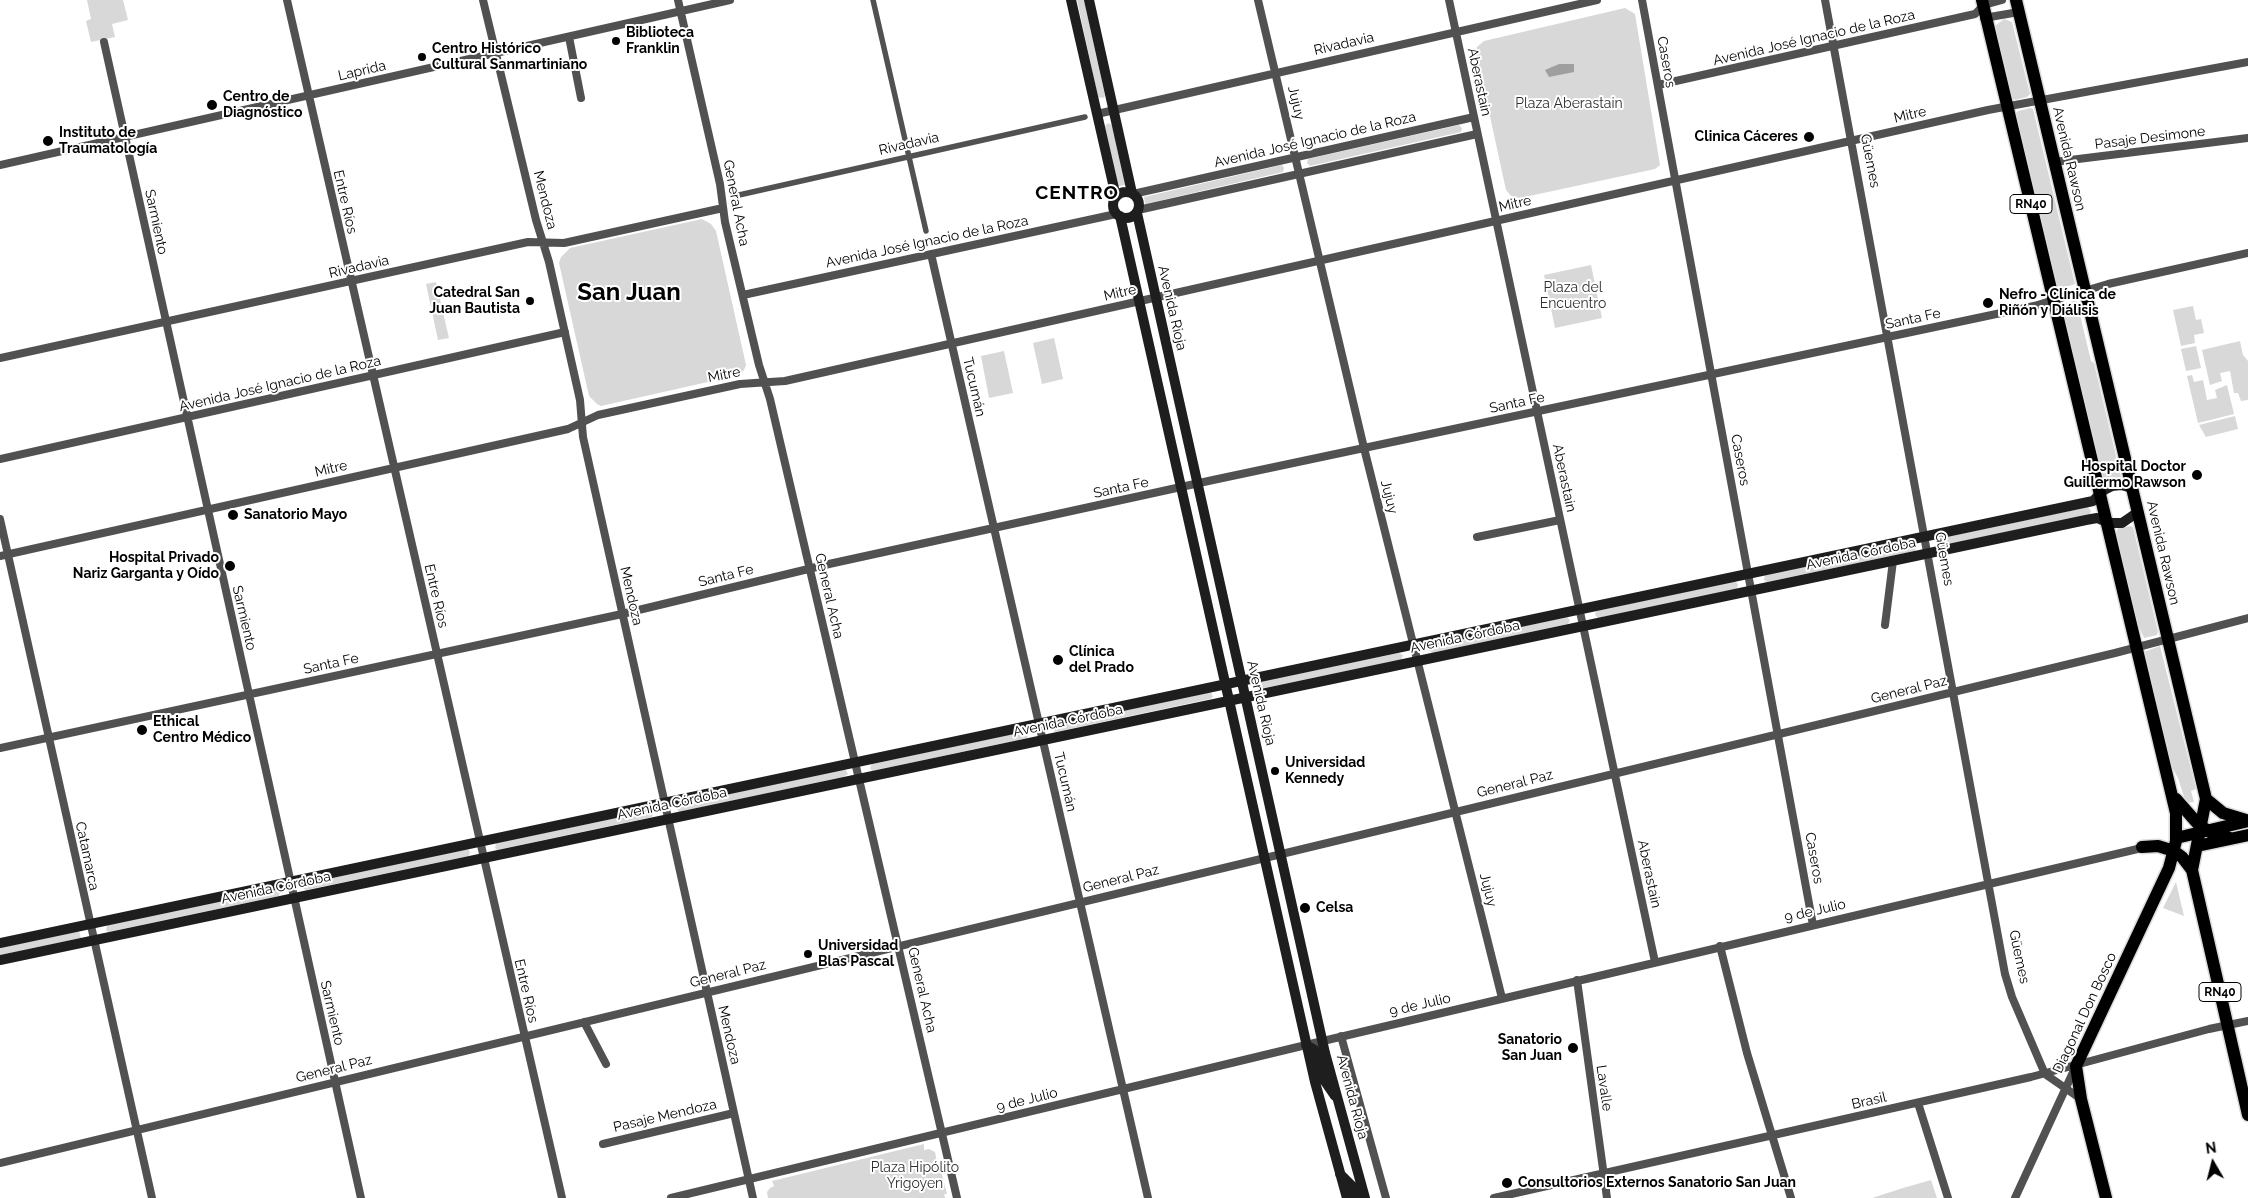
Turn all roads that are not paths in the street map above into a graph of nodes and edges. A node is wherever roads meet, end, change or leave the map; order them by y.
1 (286, 0) edge
2 (483, 0) edge
3 (678, 0) edge
4 (730, 0) edge
5 (873, 0) edge
6 (1072, 0) edge
7 (1089, 0) edge
8 (1258, 0) edge
9 (1449, 0) edge
10 (1597, 0) edge
11 (1642, 0) edge
12 (1825, 0) edge
13 (2002, 0) edge
14 (2017, 5) edge
15 (1982, 10) edge
16 (681, 11) junction
17 (1456, 32) junction
18 (568, 37) junction
19 (104, 42) dead end
20 (1833, 46) junction
21 (496, 54) junction
22 (2248, 62) edge
23 (1276, 73) junction
24 (1658, 85) junction
25 (308, 96) junction
26 (581, 98) dead end
27 (2040, 101) junction
28 (2008, 107) junction
29 (1114, 110) junction
30 (1097, 114) junction
31 (1085, 117) dead end
32 (1474, 117) junction
33 (1477, 134) junction
34 (125, 137) junction
35 (2248, 138) edge
36 (1851, 141) junction
37 (909, 157) junction
38 (1295, 157) junction
39 (2054, 162) junction
40 (0, 165) edge
41 (1300, 174) junction
42 (1676, 180) junction
43 (1133, 193) junction
44 (739, 195) dead end
45 (1116, 196) junction
46 (723, 208) junction
47 (1137, 211) junction
48 (1118, 215) junction
49 (1496, 221) junction
50 (926, 231) dead end
51 (543, 243) junction
52 (2248, 253) edge
53 (931, 254) junction
54 (1320, 260) junction
55 (350, 282) junction
56 (2085, 291) junction
57 (743, 295) junction
58 (1156, 297) junction
59 (2054, 300) junction
60 (1139, 301) junction
61 (166, 322) junction
62 (565, 332) junction
63 (1888, 337) junction
64 (951, 343) junction
65 (0, 358) edge
66 (1712, 374) junction
67 (372, 376) junction
68 (765, 382) junction
69 (1537, 411) junction
70 (186, 418) junction
71 (582, 423) junction
72 (1364, 448) junction
73 (0, 460) edge
74 (393, 468) junction
75 (1198, 484) junction
76 (1180, 488) junction
77 (2132, 488) junction
78 (2100, 493) junction
79 (207, 510) junction
80 (2138, 512) junction
81 (0, 519) edge
82 (1560, 520) junction
83 (2107, 523) junction
84 (994, 528) junction
85 (1925, 536) junction
86 (1476, 537) dead end
87 (1928, 554) junction
88 (4, 555) edge
89 (1893, 561) junction
90 (810, 568) junction
91 (1749, 573) junction
92 (1752, 591) junction
93 (1579, 609) junction
94 (622, 614) junction
95 (2248, 618) edge
96 (1583, 626) junction
97 (1885, 626) dead end
98 (2168, 638) junction
99 (1413, 644) junction
100 (2137, 647) junction
101 (437, 654) junction
102 (1418, 661) junction
103 (1242, 680) junction
104 (1224, 684) junction
105 (1954, 692) junction
106 (248, 695) junction
107 (1246, 697) junction
108 (1228, 701) junction
109 (1039, 724) junction
110 (1778, 734) junction
111 (48, 738) junction
112 (1043, 740) junction
113 (0, 748) edge
114 (855, 762) junction
115 (1614, 773) junction
116 (859, 779) junction
117 (2170, 788) junction
118 (2206, 799) junction
119 (665, 803) junction
120 (1455, 812) junction
121 (668, 819) junction
122 (2248, 821) edge
123 (2203, 830) junction
124 (2248, 835) edge
125 (2230, 838) junction
126 (480, 842) junction
127 (2175, 845) junction
128 (2197, 846) junction
129 (2142, 848) joint
130 (1281, 854) junction
131 (483, 858) junction
132 (1264, 858) junction
133 (2192, 870) junction
134 (290, 882) junction
135 (1990, 883) junction
136 (293, 898) junction
137 (1080, 902) junction
138 (89, 924) junction
139 (1813, 924) junction
140 (93, 940) junction
141 (0, 943) edge
142 (899, 946) junction
143 (1720, 946) junction
144 (0, 960) edge
145 (1655, 962) junction
146 (1578, 980) junction
147 (707, 992) junction
148 (1502, 998) junction
149 (2248, 1021) edge
150 (584, 1022) junction
151 (2227, 1025) junction
152 (524, 1036) junction
153 (1341, 1036) junction
154 (1323, 1041) junction
155 (1306, 1045) junction
156 (606, 1064) dead end
157 (2076, 1066) junction
158 (2045, 1074) junction
159 (335, 1082) junction
160 (1123, 1089) junction
161 (2066, 1089) junction
162 (1337, 1098) junction
163 (2082, 1099) junction
164 (1918, 1103) junction
165 (734, 1112) junction
166 (2248, 1115) edge
167 (136, 1130) junction
168 (942, 1133) junction
169 (1773, 1136) junction
170 (603, 1144) dead end
171 (0, 1163) edge
172 (1340, 1173) junction
173 (1603, 1174) junction
174 (749, 1180) junction
175 (152, 1198) edge
176 (361, 1198) edge
177 (562, 1198) edge
178 (671, 1198) edge
179 (754, 1198) edge
180 (957, 1198) edge
181 (1148, 1198) edge
182 (1347, 1198) edge
183 (1356, 1198) edge
184 (1365, 1198) edge
185 (1386, 1198) edge
186 (1494, 1198) edge
187 (1607, 1198) edge
188 (1791, 1198) edge
189 (1948, 1198) edge
190 (2015, 1198) edge
191 (2106, 1198) edge

1 - 25 street, Entre Ríos
2 - 21 street, Mendoza
3 - 16 street, General Acha
4 - 16 street, Laprida
5 - 37 street
6 - 30 main road
7 - 29 main road
8 - 23 street, Jujuy
9 - 17 street, Aberastain
10 - 17 street, Rivadavia
11 - 24 street, Caseros
12 - 20 street, Güemes
13 - 15 street, Avenida José Ignacio de la Roza
14 - 15 street, Avenida José Ignacio de la Roza
14 - 27 main road, Avenida Rawson / RN40
15 - 20 street, Avenida José Ignacio de la Roza
15 - 28 main road, RN40
16 - 18 street, Laprida
16 - 46 street, General Acha
17 - 23 street, Rivadavia
17 - 32 street, Aberastain
18 - 21 street, Laprida
18 - 26 street
19 - 34 street, Sarmiento
20 - 24 street, Avenida José Ignacio de la Roza
20 - 36 street, Güemes
21 - 25 street, Laprida
21 - 51 street, Mendoza
22 - 27 street, Mitre
23 - 29 street, Rivadavia
23 - 38 street, Jujuy
24 - 42 street, Caseros
25 - 34 street, Laprida
25 - 55 street, Entre Ríos
27 - 28 street, Mitre
27 - 39 main road, Avenida Rawson / RN40
28 - 36 street, Mitre
28 - 59 main road, RN40
29 - 30 street, Rivadavia
29 - 43 main road
30 - 45 main road
31 - 37 street, Rivadavia
32 - 33 street, Aberastain
32 - 38 street, Avenida José Ignacio de la Roza
33 - 41 street
33 - 49 street, Aberastain
34 - 40 street, Laprida
34 - 61 street, Sarmiento
35 - 39 street, Pasaje Desimone
36 - 42 street, Mitre
36 - 63 street, Güemes
37 - 44 street, Rivadavia
37 - 50 street
38 - 41 street, Jujuy
38 - 43 street, Avenida José Ignacio de la Roza
39 - 56 main road, Avenida Rawson / RN40
41 - 47 street
41 - 54 street, Jujuy
42 - 49 street, Mitre
42 - 66 street, Caseros
43 - 45 main road
43 - 47 main road
45 - 48 main road
46 - 51 street, Rivadavia
46 - 57 street, General Acha
47 - 48 main road
47 - 58 main road, Avenida Rioja
48 - 53 street, Avenida José Ignacio de la Roza
48 - 60 main road
49 - 54 street, Mitre
49 - 69 street, Aberastain
51 - 55 street, Rivadavia
51 - 62 street, Mendoza
52 - 56 street, Santa Fe
53 - 57 street, Avenida José Ignacio de la Roza
53 - 64 street, Tucumán
54 - 58 street, Mitre
54 - 72 street, Jujuy
55 - 61 street, Rivadavia
55 - 67 street, Entre Ríos
56 - 59 street, Santa Fe
56 - 77 main road, Avenida Rawson / RN40
57 - 68 street, General Acha
58 - 60 street, Mitre
58 - 75 main road, Avenida Rioja
59 - 63 street, Santa Fe
59 - 78 main road, RN40
60 - 64 street, Mitre
60 - 76 main road
61 - 65 street, Rivadavia
61 - 70 street, Sarmiento
62 - 67 street, Avenida José Ignacio de la Roza
62 - 71 street, Mendoza
63 - 66 street, Santa Fe
63 - 85 street, Güemes
64 - 68 street, Mitre
64 - 84 street, Tucumán
66 - 69 street, Santa Fe
66 - 91 street, Caseros
67 - 70 street, Avenida José Ignacio de la Roza
67 - 74 street, Entre Ríos
68 - 71 street, Mitre
68 - 90 street, General Acha
69 - 72 street, Santa Fe
69 - 82 street, Aberastain
70 - 73 street, Avenida José Ignacio de la Roza
70 - 79 street, Sarmiento
71 - 74 street, Mitre
71 - 94 street, Mendoza
72 - 75 street, Santa Fe
72 - 99 street, Jujuy
74 - 79 street, Mitre
74 - 101 street, Entre Ríos
75 - 76 street, Santa Fe
75 - 103 main road, Avenida Rioja
76 - 84 street, Santa Fe
76 - 104 main road
77 - 78 main road, Avenida Córdoba
77 - 80 main road, Avenida Rawson / RN40
78 - 83 main road, RN40
78 - 85 main road, Avenida Córdoba
79 - 88 street, Mitre
79 - 106 street, Sarmiento
80 - 83 main road, Avenida Córdoba
80 - 98 main road, Avenida Rawson / RN40
81 - 88 street, Catamarca
82 - 86 street
82 - 93 street, Aberastain
83 - 87 main road, Avenida Córdoba
83 - 100 main road, RN40
84 - 90 street, Santa Fe
84 - 109 street, Tucumán
85 - 87 street, Güemes
85 - 91 main road, Avenida Córdoba
87 - 89 main road, Avenida Córdoba
87 - 105 street, Güemes
88 - 111 street, Catamarca
89 - 92 main road, Avenida Córdoba
89 - 97 street
90 - 94 street, Santa Fe
90 - 114 street, General Acha
91 - 92 street, Caseros
91 - 93 main road, Avenida Córdoba
92 - 96 main road, Avenida Córdoba
92 - 110 street, Caseros
93 - 96 street, Aberastain
93 - 99 main road, Avenida Córdoba
94 - 101 street, Santa Fe
94 - 119 street, Mendoza
95 - 98 street, General Paz
96 - 102 main road, Avenida Córdoba
96 - 115 street, Aberastain
98 - 100 street, General Paz
98 - 118 main road, Avenida Rawson / RN40
99 - 102 street, Jujuy
99 - 103 main road, Avenida Córdoba
100 - 105 street, General Paz
100 - 117 main road, RN40
101 - 106 street, Santa Fe
101 - 126 street, Entre Ríos
102 - 107 main road, Avenida Córdoba
102 - 120 street, Jujuy
103 - 104 main road, Avenida Córdoba
103 - 107 main road, Avenida Rioja
104 - 108 main road
104 - 109 main road, Avenida Córdoba
105 - 110 street, General Paz
105 - 135 street, Güemes
106 - 111 street, Santa Fe
106 - 134 street, Sarmiento
107 - 108 main road, Avenida Córdoba
107 - 130 main road, Avenida Rioja
108 - 112 main road, Avenida Córdoba
108 - 132 main road
109 - 112 street, Tucumán
109 - 114 main road, Avenida Córdoba
110 - 115 street, General Paz
110 - 139 street, Caseros
111 - 113 street, Santa Fe
111 - 138 street, Catamarca
112 - 116 main road, Avenida Córdoba
112 - 137 street, Tucumán
114 - 116 street, General Acha
114 - 119 main road, Avenida Córdoba
115 - 120 street, General Paz
115 - 145 street, Aberastain
116 - 121 main road, Avenida Córdoba
116 - 142 street, General Acha
117 - 123 main road
117 - 127 main road, RN40
118 - 122 main road
118 - 123 main road, Avenida Rawson / RN40
119 - 121 street, Mendoza
119 - 126 main road, Avenida Córdoba
120 - 130 street, General Paz
120 - 148 street, Jujuy
121 - 131 main road, Avenida Córdoba
121 - 147 street, Mendoza
122 - 123 main road
123 - 125 main road
123 - 127 main road
123 - 128 main road, Avenida Rawson / RN40
124 - 125 main road
125 - 128 main road
126 - 131 street, Entre Ríos
126 - 134 main road, Avenida Córdoba
127 - 129 main road
127 - 133 main road
127 - 157 main road, Diagonal Don Bosco / RN40
128 - 133 main road, Avenida Rawson / RN40
129 - 135 street, 9 de Julio
130 - 132 street, General Paz
130 - 154 main road, Avenida Rioja
131 - 136 main road, Avenida Córdoba
131 - 152 street, Entre Ríos
132 - 137 street, General Paz
132 - 155 main road
133 - 151 main road, Avenida Rawson / RN40
134 - 136 street, Sarmiento
134 - 138 main road, Avenida Córdoba
135 - 139 street, 9 de Julio
135 - 158 street, Güemes
136 - 140 main road, Avenida Córdoba
136 - 159 street, Sarmiento
137 - 142 street, General Paz
137 - 160 street, Tucumán
138 - 140 street, Catamarca
138 - 141 main road, Avenida Córdoba
139 - 143 street, 9 de Julio
140 - 144 main road, Avenida Córdoba
140 - 167 street, Catamarca
142 - 147 street, General Paz
142 - 168 street, General Acha
143 - 145 street, 9 de Julio
143 - 169 street
145 - 146 street, 9 de Julio
146 - 148 street, 9 de Julio
146 - 173 street, Lavalle
147 - 150 street, General Paz
147 - 165 street, Mendoza
148 - 153 street, 9 de Julio
149 - 151 street, Brasil
150 - 152 street, General Paz
150 - 156 street
151 - 157 street, Brasil
151 - 166 main road, Avenida Rawson / RN40
152 - 159 street, General Paz
152 - 177 street, Entre Ríos
153 - 154 street, 9 de Julio
153 - 185 street, Avenida Rioja
154 - 155 street, 9 de Julio
154 - 162 main road, Avenida Rioja
155 - 160 street, 9 de Julio
155 - 162 main road
155 - 172 main road
157 - 158 street, Brasil
157 - 161 street, Diagonal Don Bosco
157 - 163 main road
158 - 161 street
158 - 164 street, Brasil
159 - 167 street, General Paz
159 - 176 street, Sarmiento
160 - 168 street, 9 de Julio
160 - 181 street, Tucumán
161 - 163 street
161 - 190 street, Diagonal Don Bosco
162 - 184 main road, Avenida Rioja
163 - 191 main road
164 - 169 street, Brasil
164 - 189 street
165 - 170 street, Pasaje Mendoza
165 - 174 street, Mendoza
167 - 171 street, General Paz
167 - 175 street, Catamarca
168 - 174 street, 9 de Julio
168 - 180 street, General Acha
169 - 173 street, Brasil
169 - 188 street
172 - 182 main road
172 - 183 main road
173 - 186 street, Brasil
173 - 187 street, Lavalle
174 - 178 street, 9 de Julio
174 - 179 street, Mendoza

